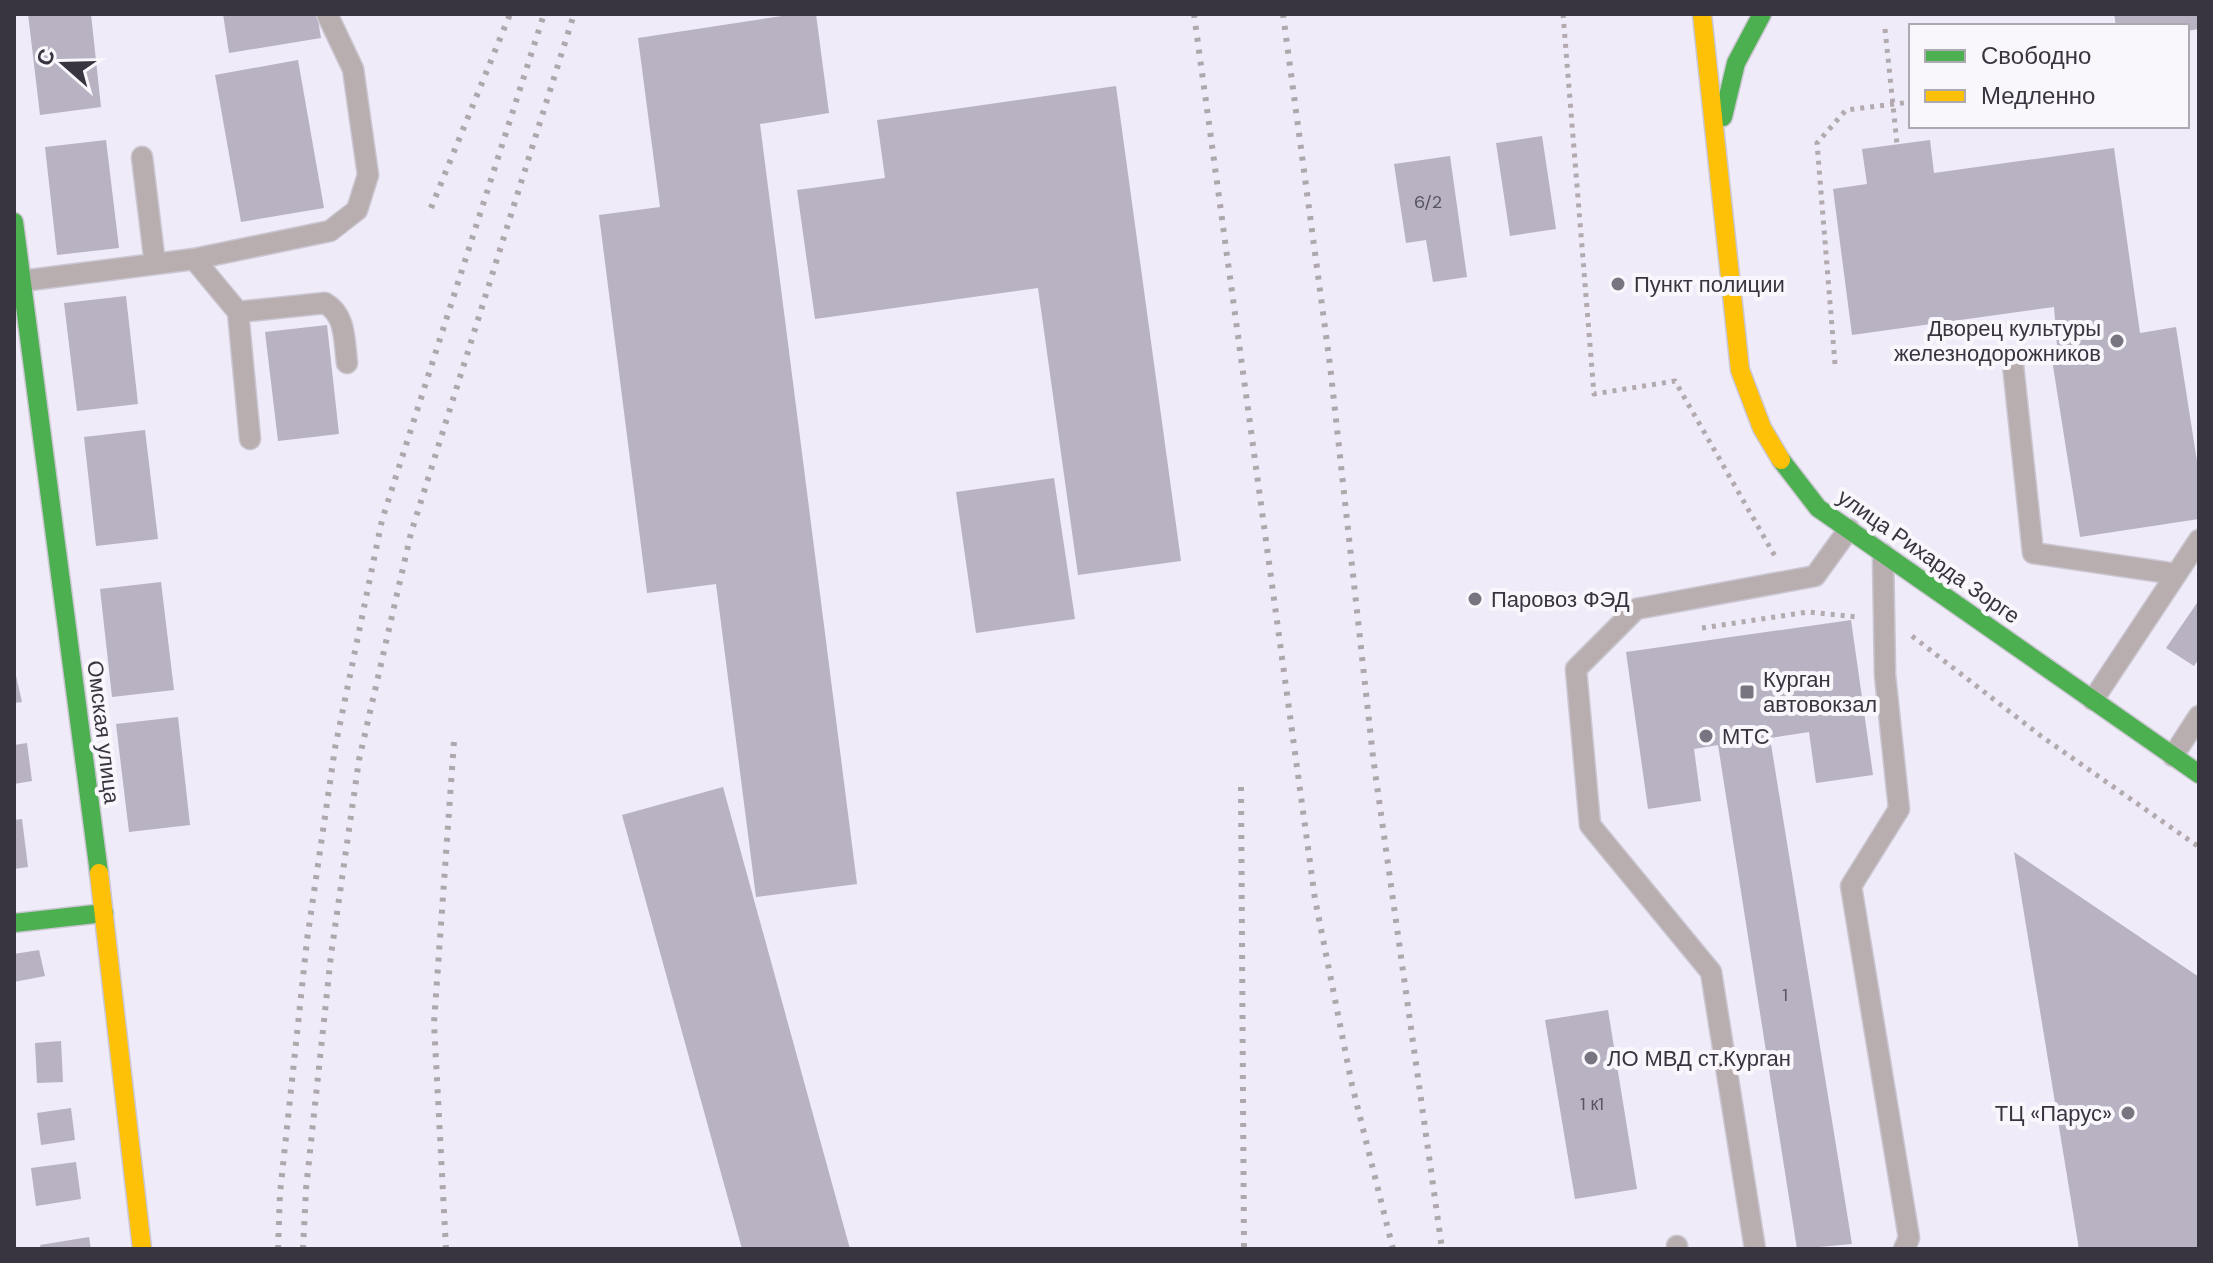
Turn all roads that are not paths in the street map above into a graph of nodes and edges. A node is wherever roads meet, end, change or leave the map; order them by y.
1 (327, 14) edge
2 (1702, 14) edge
3 (1762, 14) edge
4 (142, 157) dead end
5 (1717, 159) junction
6 (14, 222) edge
7 (194, 259) junction
8 (155, 264) junction
9 (22, 281) junction
10 (238, 312) junction
11 (347, 363) dead end
12 (2013, 365) dead end
13 (250, 439) dead end
14 (1849, 529) junction
15 (2199, 540) edge
16 (1883, 554) junction
17 (2176, 574) junction
18 (2093, 700) junction
19 (2199, 716) edge
20 (2173, 756) junction
21 (2199, 774) edge
22 (104, 913) junction
23 (14, 923) edge
24 (142, 1249) edge
25 (1755, 1249) edge
26 (1904, 1249) edge

1 - 7 lane
2 - 5 main road
3 - 5 main road
4 - 8 lane
5 - 14 main road, улица Рихарда Зорге
6 - 9 main road, Омская улица
7 - 8 lane
7 - 10 lane
8 - 9 lane
9 - 22 main road, Омская улица
10 - 11 lane
10 - 13 lane
12 - 17 lane
14 - 16 main road, улица Рихарда Зорге
14 - 25 lane
15 - 17 lane
16 - 18 main road, улица Рихарда Зорге
16 - 26 lane
17 - 18 lane
18 - 20 main road, улица Рихарда Зорге
19 - 20 lane
20 - 21 main road, улица Рихарда Зорге
22 - 23 main road
22 - 24 main road, Омская улица

